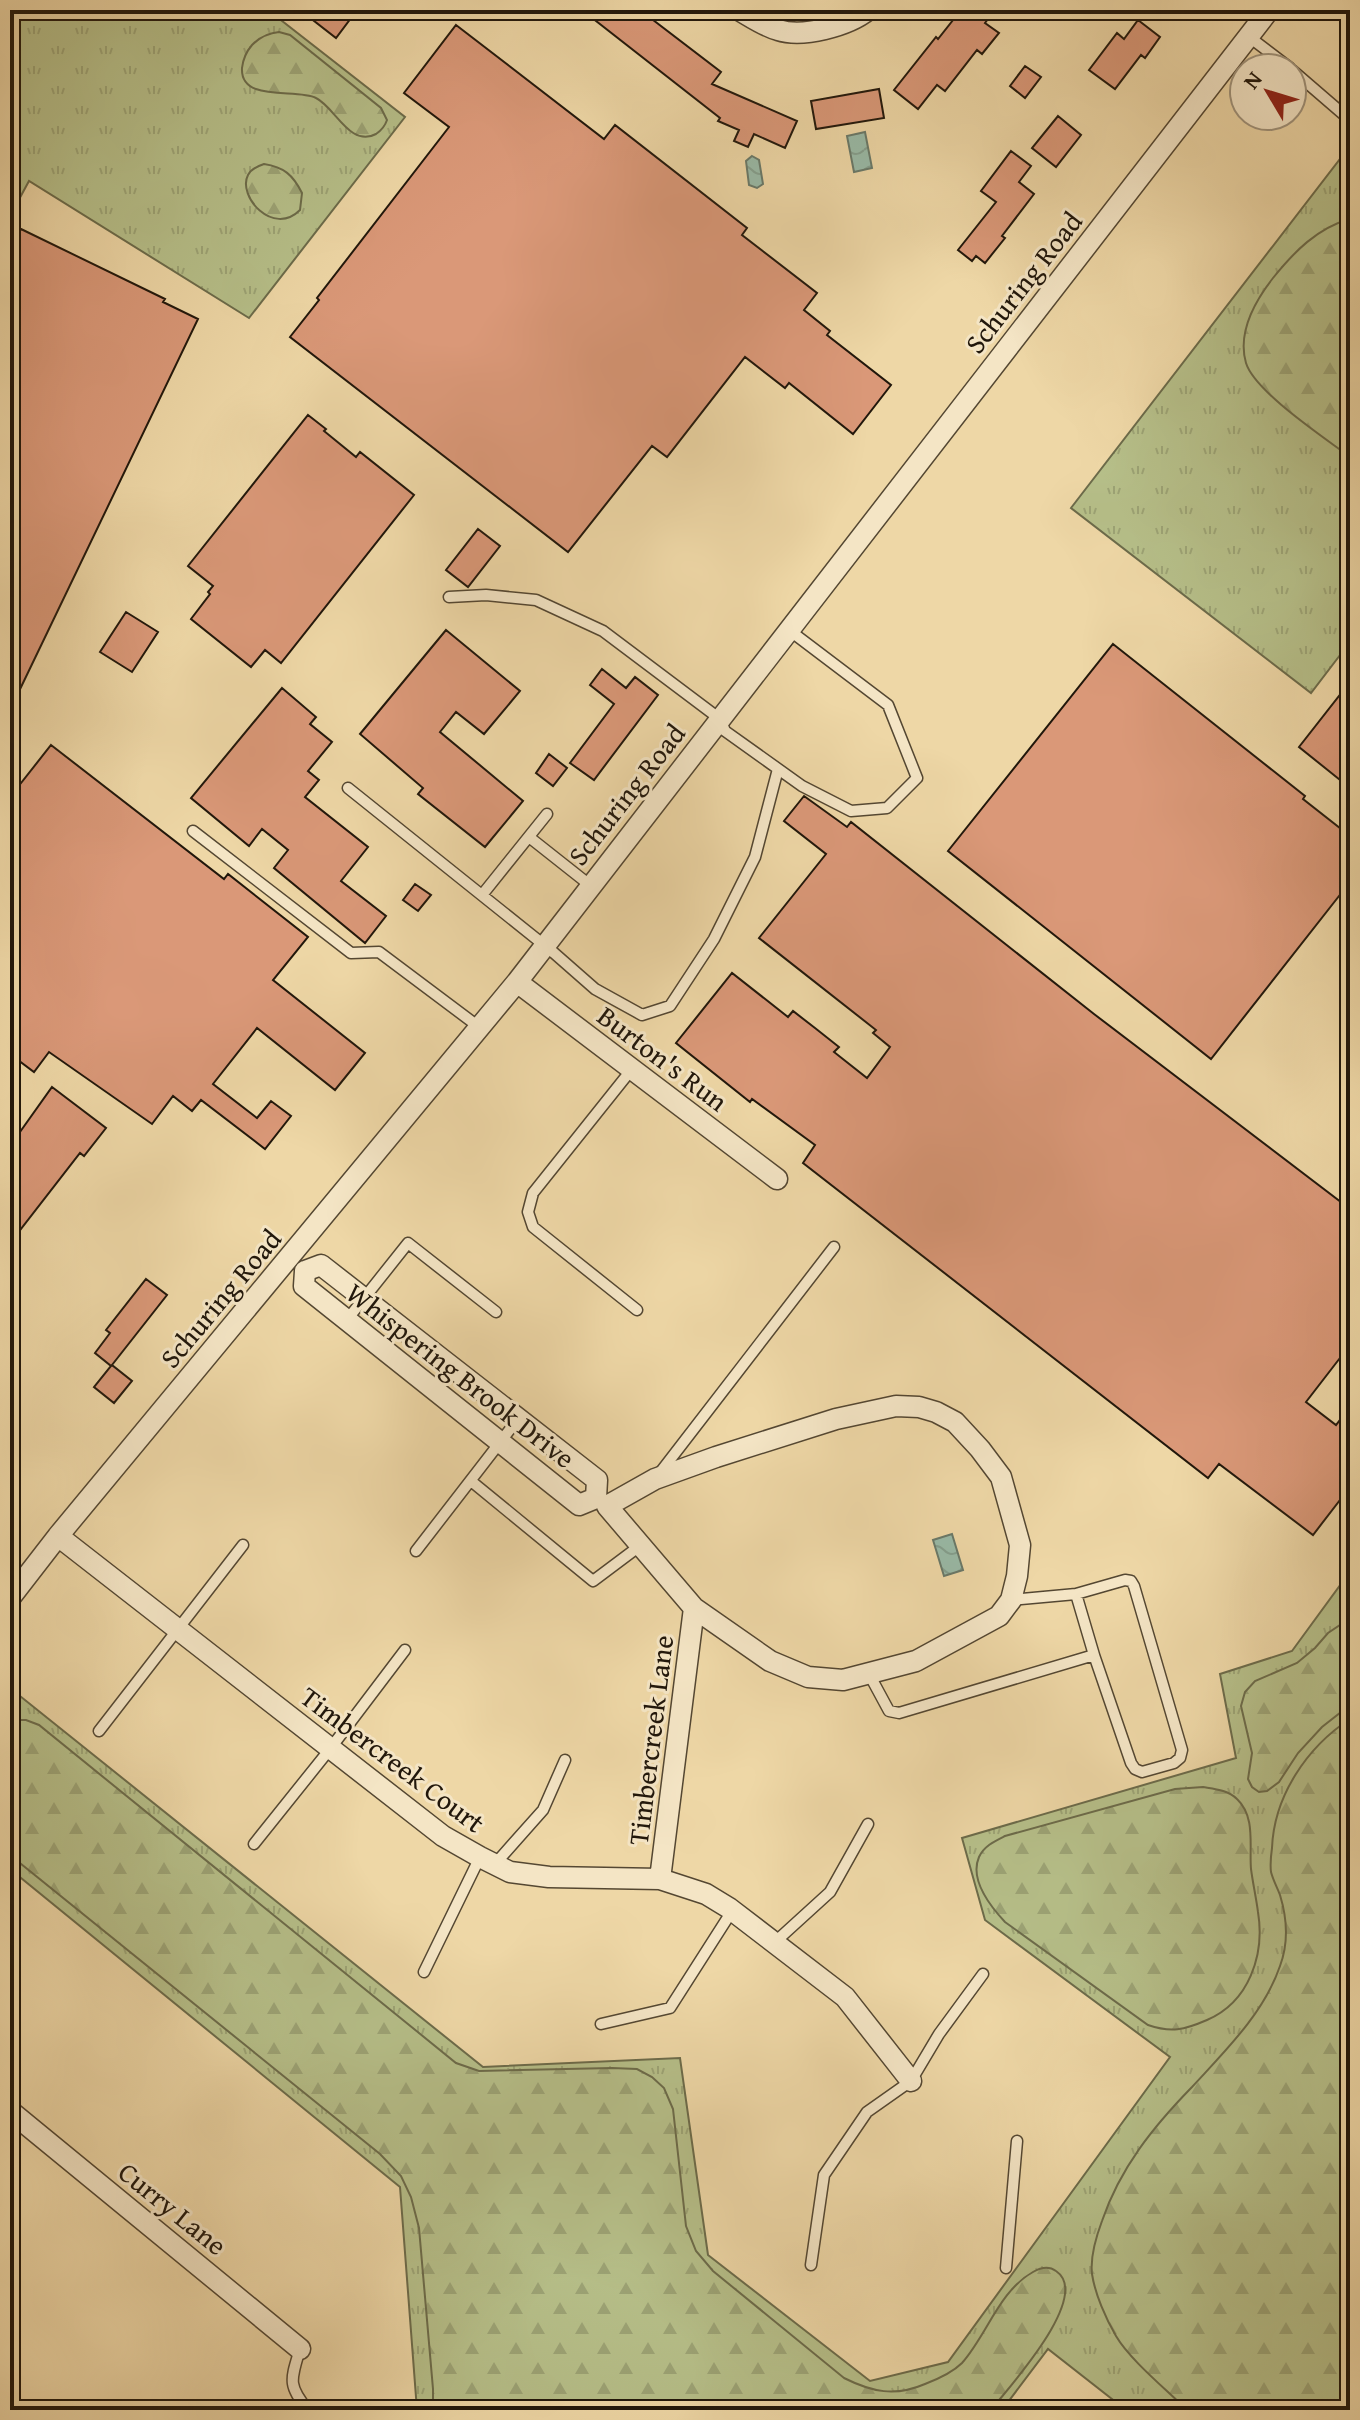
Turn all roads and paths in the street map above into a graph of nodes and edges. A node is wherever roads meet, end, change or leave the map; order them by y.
1 (739, 10) edge
2 (868, 10) edge
3 (1264, 12) edge
4 (1248, 36) junction
5 (1269, 52) edge
6 (1308, 84) edge
7 (1350, 120) edge
8 (449, 597) dead end
9 (789, 630) junction
10 (720, 719) junction
11 (778, 769) junction
12 (348, 788) dead end
13 (547, 814) dead end
14 (193, 831) dead end
15 (529, 837) junction
16 (591, 886) junction
17 (482, 895) junction
18 (545, 945) junction
19 (517, 982) junction
20 (479, 1027) junction
21 (632, 1069) junction
22 (777, 1179) dead end
23 (834, 1247) dead end
24 (297, 1265) junction
25 (365, 1298) junction
26 (637, 1310) dead end
27 (496, 1312) dead end
28 (346, 1321) junction
29 (518, 1419) junction
30 (501, 1442) junction
31 (655, 1479) junction
32 (471, 1481) junction
33 (602, 1502) junction
34 (58, 1536) junction
35 (243, 1545) dead end
36 (641, 1545) junction
37 (416, 1551) dead end
38 (1076, 1594) junction
39 (10, 1598) edge
40 (1011, 1600) junction
41 (694, 1608) junction
42 (177, 1631) junction
43 (405, 1650) dead end
44 (1094, 1655) junction
45 (869, 1674) junction
46 (99, 1731) dead end
47 (330, 1749) junction
48 (565, 1760) dead end
49 (868, 1824) dead end
50 (254, 1844) dead end
51 (487, 1861) junction
52 (660, 1879) junction
53 (732, 1911) junction
54 (774, 1943) junction
55 (424, 1972) dead end
56 (983, 1974) dead end
57 (601, 2024) dead end
58 (911, 2081) junction
59 (10, 2111) edge
60 (1017, 2141) dead end
61 (811, 2265) dead end
62 (1006, 2268) dead end
63 (300, 2349) joint
64 (308, 2410) edge

1 - 2 street
3 - 4 street, Schuring Road
4 - 5 lane
4 - 9 street, Schuring Road
6 - 7 lane
8 - 10 lane
9 - 10 street, Schuring Road
9 - 11 lane
10 - 11 lane
10 - 16 street, Schuring Road
11 - 18 lane
12 - 17 lane
13 - 15 lane
14 - 20 lane
15 - 16 lane
15 - 17 lane
16 - 18 street, Schuring Road
17 - 18 lane
18 - 19 street, Schuring Road
19 - 20 street, Schuring Road
19 - 21 street, Burton's Run
20 - 24 street, Schuring Road
21 - 22 street, Burton's Run
21 - 26 lane
23 - 31 lane
24 - 25 street, Whispering Brook Drive
24 - 28 street, Whispering Brook Drive
24 - 34 street, Schuring Road
25 - 27 lane
25 - 28 lane
25 - 29 street, Whispering Brook Drive
28 - 30 street, Whispering Brook Drive
29 - 30 lane
29 - 33 street, Whispering Brook Drive
30 - 32 lane
30 - 33 street, Whispering Brook Drive
31 - 33 street
31 - 40 street
32 - 36 lane
32 - 37 lane
33 - 36 street, Whispering Brook Drive
34 - 39 street, Schuring Road
34 - 42 street, Timbercreek Court
35 - 42 lane
36 - 41 street, Whispering Brook Drive
38 - 40 lane
38 - 44 lane
38 - 44 lane
40 - 45 street, Whispering Brook Drive
41 - 45 street, Whispering Brook Drive
41 - 52 street, Timbercreek Lane
42 - 46 lane
42 - 47 street, Timbercreek Court
43 - 47 lane
44 - 45 lane
47 - 50 lane
47 - 51 street, Timbercreek Court
48 - 51 lane
49 - 54 lane
51 - 52 street, Timbercreek Court
51 - 55 lane
52 - 53 street, Timbercreek Court
53 - 54 street, Timbercreek Court
53 - 57 lane
54 - 58 street, Timbercreek Court
56 - 58 lane
58 - 61 lane
59 - 63 street, Curry Lane
60 - 62 lane
63 - 64 lane

